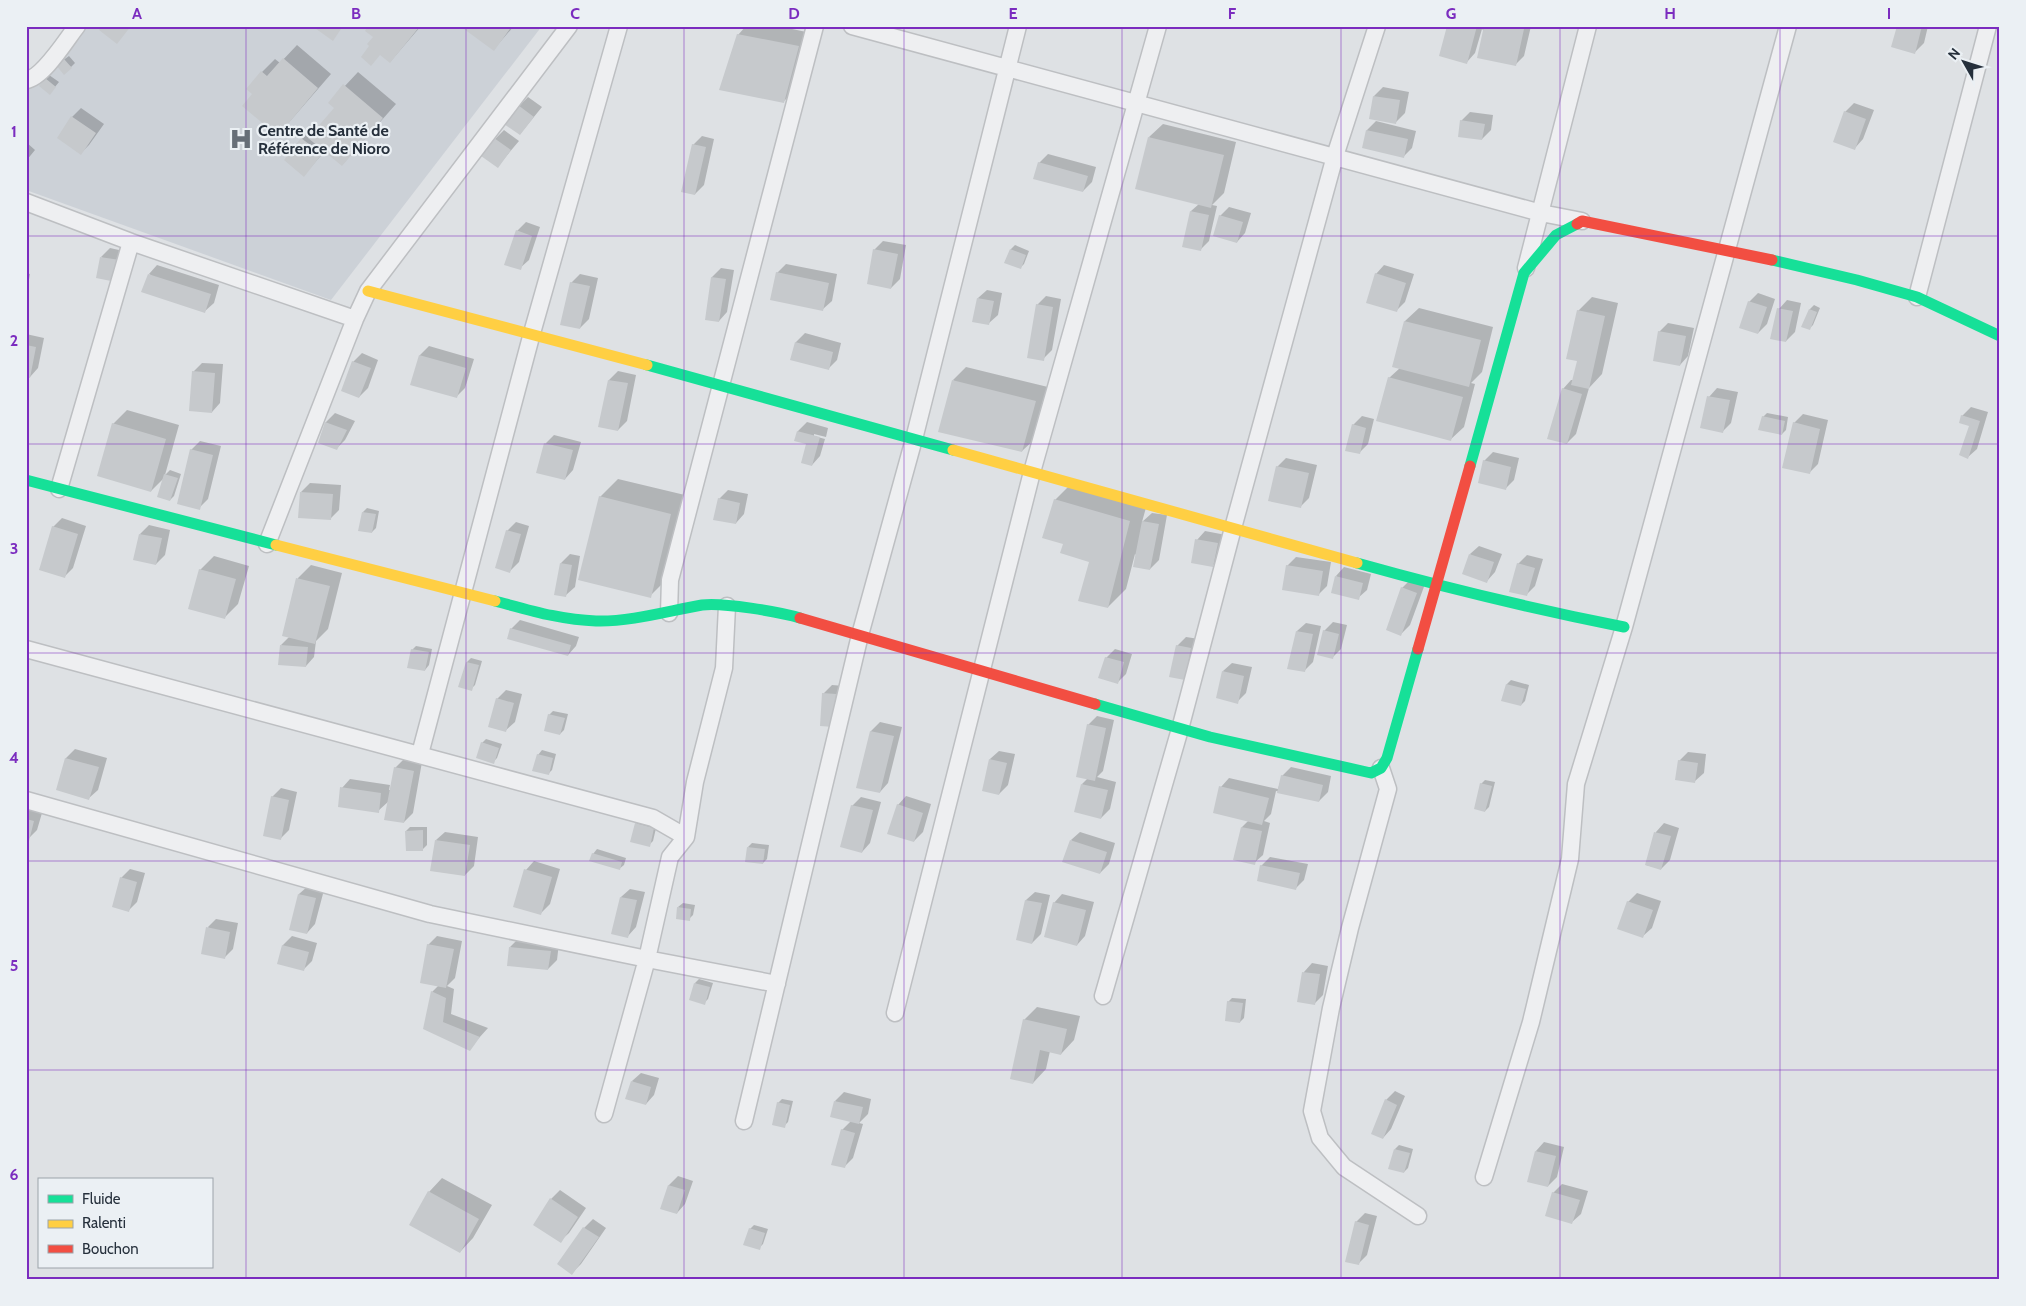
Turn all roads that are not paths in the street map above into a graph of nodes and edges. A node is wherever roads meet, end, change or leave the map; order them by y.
1 (77, 26) edge
2 (569, 26) edge
3 (620, 26) edge
4 (815, 26) edge
5 (852, 26) edge
6 (1018, 26) edge
7 (1158, 26) edge
8 (1377, 26) edge
9 (1588, 26) edge
10 (1788, 26) edge
11 (1988, 26) edge
12 (1007, 68) junction
13 (26, 80) edge
14 (1138, 103) junction
15 (1335, 156) junction
16 (26, 202) edge
17 (1541, 213) junction
18 (1582, 221) junction
19 (131, 242) junction
20 (1728, 250) junction
21 (1524, 274) junction
22 (368, 291) junction
23 (1917, 297) junction
24 (355, 319) junction
25 (532, 334) junction
26 (2000, 336) edge
27 (721, 385) junction
28 (914, 439) junction
29 (1032, 472) junction
30 (26, 480) edge
31 (59, 489) junction
32 (1233, 528) junction
33 (267, 544) junction
34 (1435, 585) junction
35 (462, 592) junction
36 (727, 606) junction
37 (669, 613) junction
38 (1624, 627) junction
39 (860, 635) junction
40 (26, 649) edge
41 (982, 671) junction
42 (1180, 728) junction
43 (420, 754) junction
44 (1381, 768) junction
45 (26, 800) edge
46 (686, 837) junction
47 (647, 959) junction
48 (777, 984) junction
49 (1103, 996) dead end
50 (895, 1013) dead end
51 (604, 1114) dead end
52 (744, 1122) dead end
53 (1484, 1178) dead end
54 (1418, 1216) dead end

1 - 13 street
2 - 22 street
3 - 25 street
4 - 27 street
5 - 12 street
6 - 12 street
7 - 14 street
8 - 15 street
9 - 17 street
10 - 20 street
11 - 23 street
12 - 14 street
12 - 28 street
14 - 15 street
14 - 29 street
15 - 17 street
15 - 32 street
16 - 19 street
17 - 18 street
17 - 21 street
18 - 20 street
18 - 21 street
19 - 24 street
19 - 31 street
20 - 23 street
20 - 38 street
21 - 34 street
22 - 24 street
22 - 25 street
23 - 26 street
24 - 33 street
25 - 27 street
25 - 35 street
27 - 28 street
27 - 37 street
28 - 29 street
28 - 39 street
29 - 32 street
29 - 41 street
30 - 31 street
31 - 33 street
32 - 34 street
32 - 42 street
33 - 35 street
34 - 38 street
34 - 44 street
35 - 37 street
35 - 43 street
36 - 37 street
36 - 39 street
36 - 46 street
38 - 53 street
39 - 41 street
39 - 48 street
40 - 43 street
41 - 42 street
41 - 50 street
42 - 44 street
42 - 49 street
43 - 46 street
44 - 54 street
45 - 47 street
46 - 47 street
47 - 48 street
47 - 51 street
48 - 52 street

